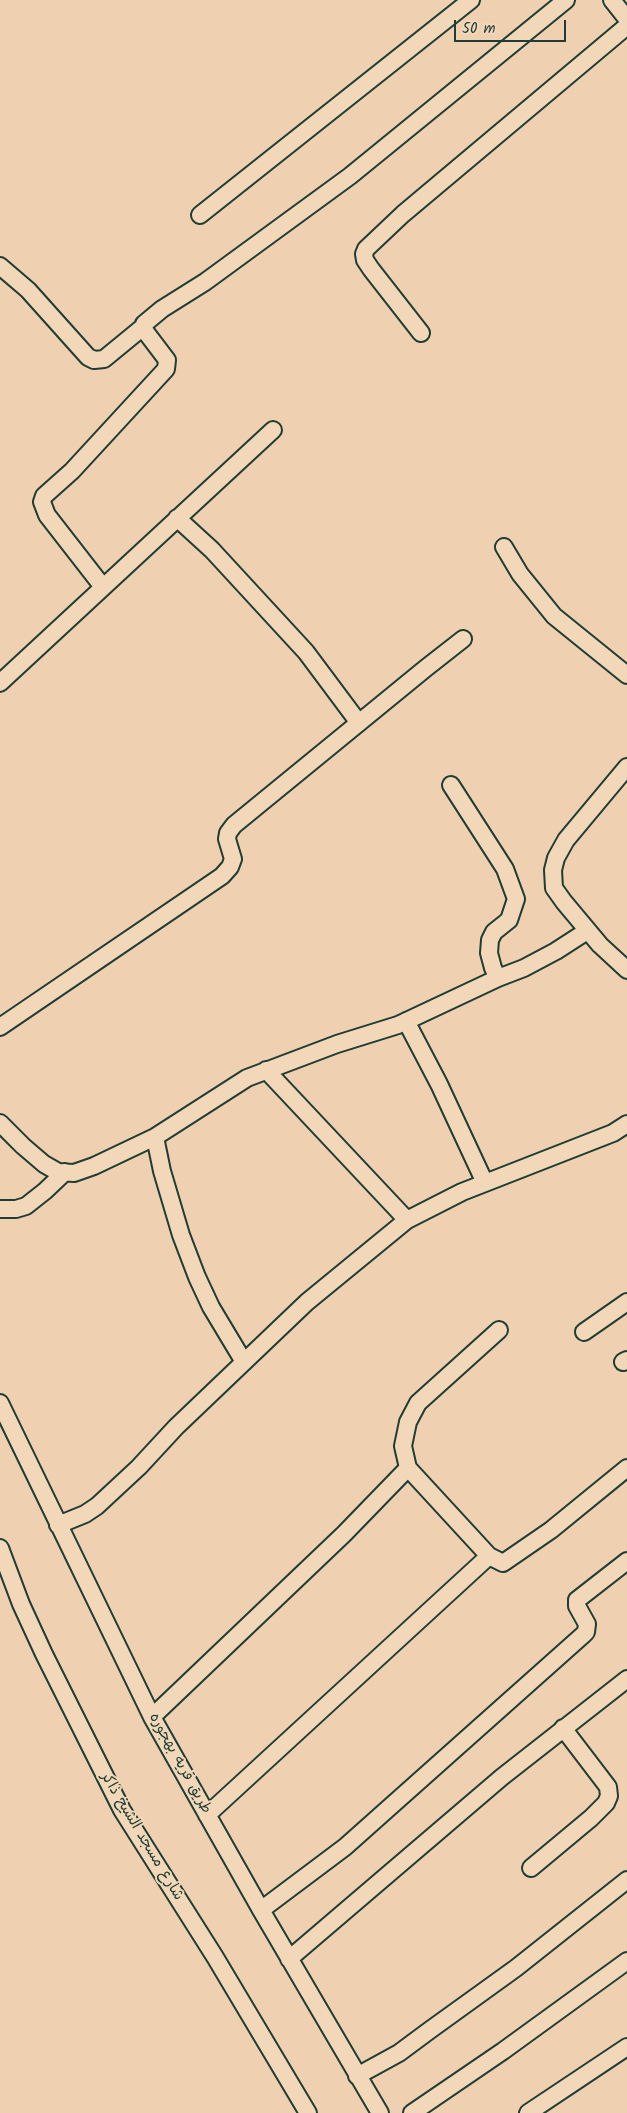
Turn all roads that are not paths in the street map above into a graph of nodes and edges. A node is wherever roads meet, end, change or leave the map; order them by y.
1 (471, 0) edge
2 (566, 0) edge
3 (612, 0) edge
4 (627, 18) edge
5 (627, 26) edge
6 (200, 215) dead end
7 (0, 266) edge
8 (143, 327) junction
9 (421, 333) dead end
10 (273, 430) dead end
11 (177, 518) junction
12 (504, 548) dead end
13 (103, 587) junction
14 (463, 640) dead end
15 (627, 675) edge
16 (0, 683) edge
17 (360, 723) junction
18 (627, 767) edge
19 (451, 785) dead end
20 (587, 931) junction
21 (627, 970) edge
22 (498, 978) junction
23 (406, 1021) junction
24 (0, 1027) edge
25 (266, 1070) junction
26 (0, 1123) edge
27 (627, 1124) edge
28 (155, 1137) junction
29 (64, 1172) junction
30 (484, 1183) junction
31 (0, 1209) edge
32 (407, 1220) junction
33 (627, 1302) edge
34 (499, 1330) dead end
35 (584, 1332) dead end
36 (244, 1362) junction
37 (0, 1403) edge
38 (408, 1468) junction
39 (627, 1468) edge
40 (58, 1525) junction
41 (0, 1548) edge
42 (489, 1556) junction
43 (627, 1561) edge
44 (5, 1581) edge
45 (627, 1679) edge
46 (152, 1716) junction
47 (563, 1728) junction
48 (207, 1815) junction
49 (531, 1868) dead end
50 (627, 1880) edge
51 (260, 1910) junction
52 (289, 1959) junction
53 (627, 1961) edge
54 (627, 2047) edge
55 (357, 2076) junction
56 (308, 2113) edge
57 (380, 2113) edge
58 (412, 2113) edge
59 (528, 2113) edge

1 - 6 street
2 - 8 street
3 - 4 street
5 - 9 street
7 - 8 street
8 - 13 street
10 - 11 street
11 - 13 street
11 - 17 street
12 - 15 street
13 - 16 street
14 - 17 street
17 - 24 street
18 - 20 street
19 - 22 street
20 - 21 street
20 - 22 street
22 - 23 street
23 - 25 street
23 - 30 street
25 - 28 street
25 - 32 street
26 - 29 street
27 - 30 street
28 - 29 street
28 - 36 street
29 - 31 street
30 - 32 street
32 - 36 street
33 - 35 street
34 - 38 street
36 - 40 street
37 - 40 street, طريق قريه بهجوره
38 - 42 street
38 - 46 street
39 - 42 street
40 - 46 street, طريق قريه بهجوره
41 - 44 street, شارع مسجد الشيخ ذاكر
42 - 48 street
43 - 51 street
44 - 56 street, شارع مسجد الشيخ ذاكر
45 - 47 street
46 - 48 street, طريق قريه بهجوره
47 - 49 street
47 - 52 street
48 - 51 street, طريق قريه بهجوره
50 - 55 street
51 - 52 street, طريق قريه بهجوره
52 - 55 street, طريق قريه بهجوره
53 - 58 street
54 - 59 street
55 - 57 street, طريق قريه بهجوره

